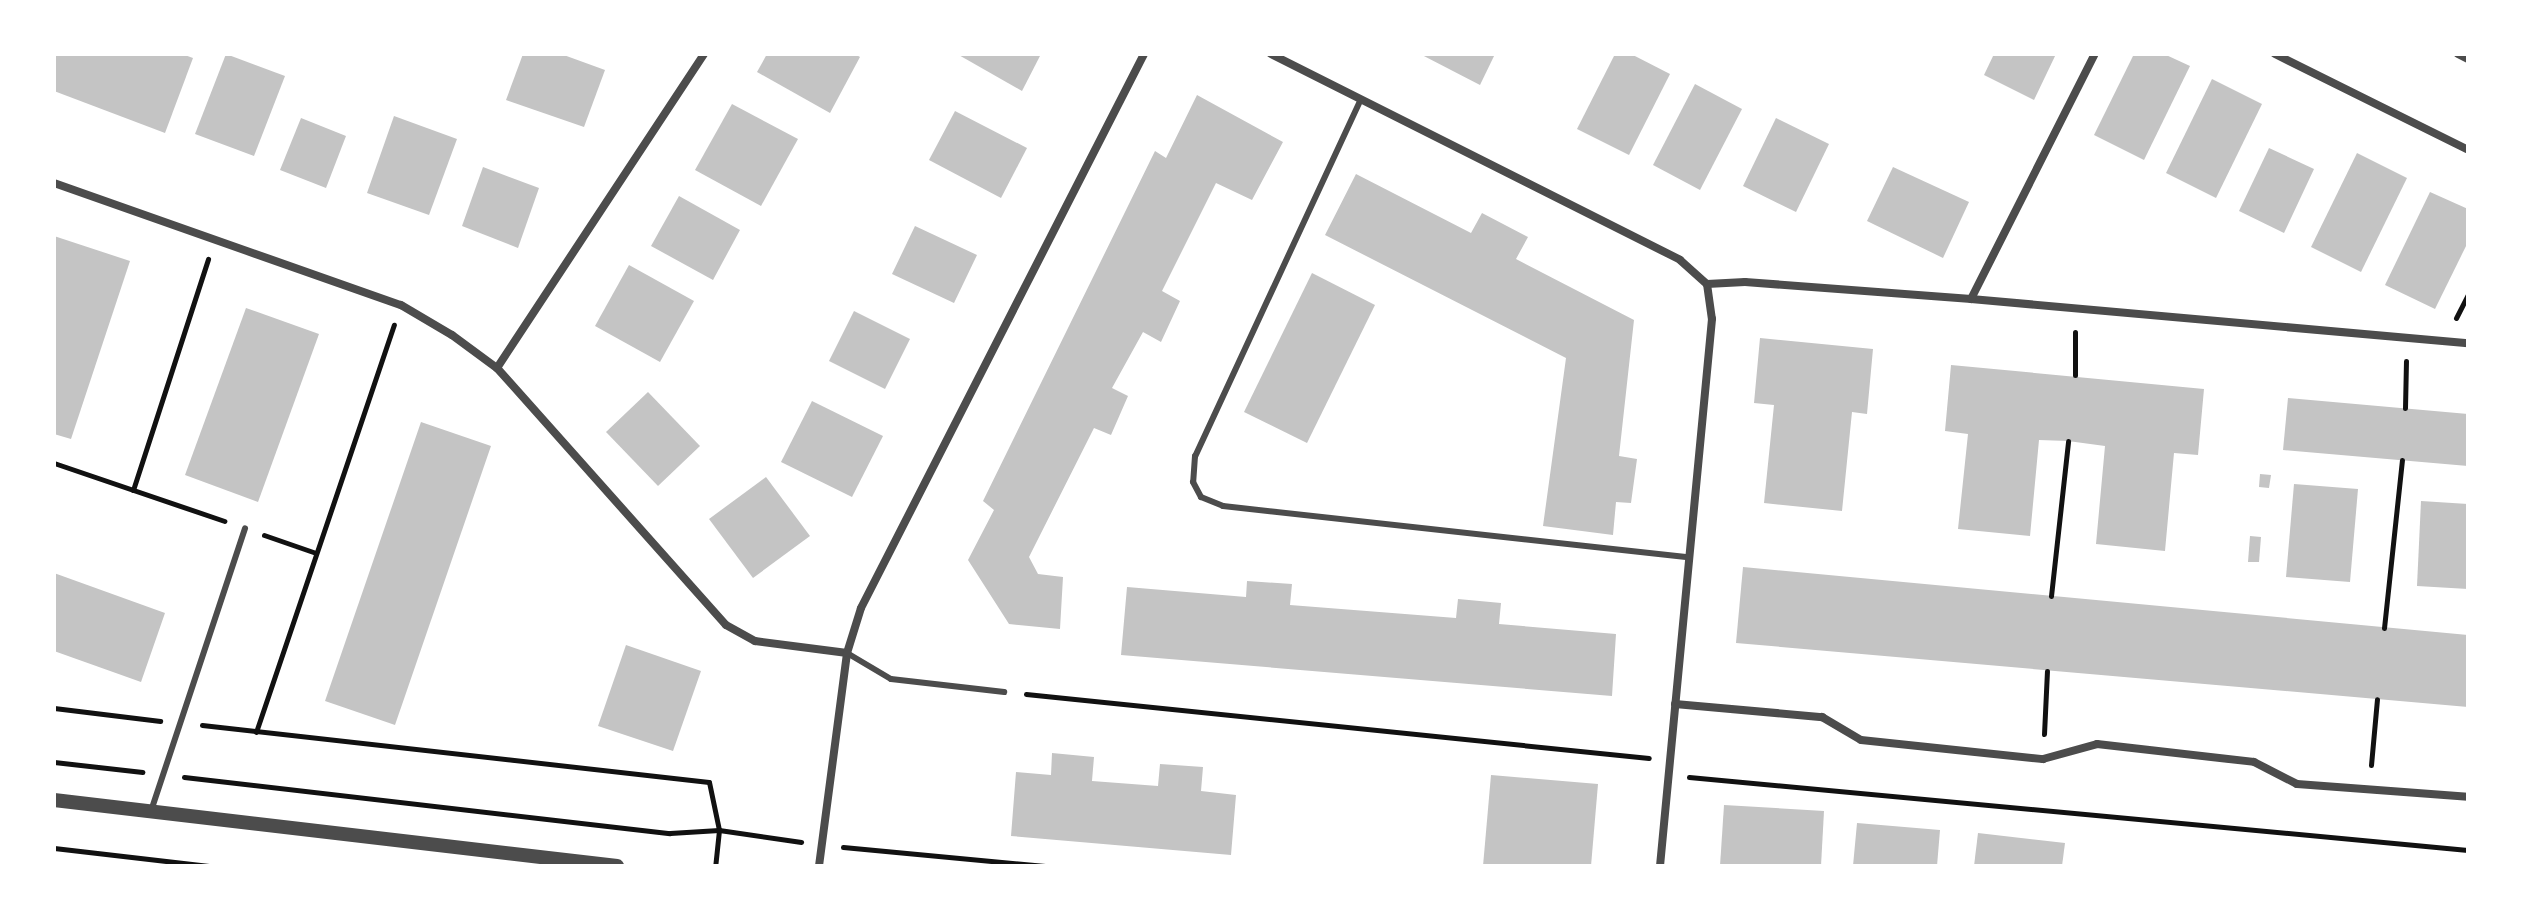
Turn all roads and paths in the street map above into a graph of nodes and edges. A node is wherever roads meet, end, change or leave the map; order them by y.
1 (704, 54) edge
2 (1144, 54) edge
3 (1271, 54) edge
4 (2095, 54) edge
5 (2275, 54) edge
6 (2458, 54) edge
7 (2468, 59) edge
8 (1361, 99) junction
9 (2468, 150) edge
10 (54, 183) edge
11 (214, 240) junction
12 (1707, 284) junction
13 (1971, 299) junction
14 (401, 305) junction
15 (2076, 308) junction
16 (2407, 338) junction
17 (2468, 343) edge
18 (497, 368) junction
19 (2075, 375) dead end
20 (2405, 408) dead end
21 (2068, 441) dead end
22 (2402, 460) dead end
23 (54, 463) edge
24 (133, 490) junction
25 (245, 528) junction
26 (316, 553) junction
27 (1688, 557) junction
28 (2051, 596) dead end
29 (2384, 628) dead end
30 (847, 653) junction
31 (2047, 671) dead end
32 (1004, 692) joint
33 (2377, 699) dead end
34 (1675, 704) junction
35 (54, 708) edge
36 (181, 723) junction
37 (256, 732) junction
38 (2043, 759) junction
39 (1670, 760) junction
40 (54, 762) edge
41 (163, 775) junction
42 (1669, 775) junction
43 (2368, 790) junction
44 (2468, 797) edge
45 (54, 800) edge
46 (151, 811) junction
47 (719, 830) junction
48 (823, 845) junction
49 (54, 848) edge
50 (2468, 850) edge
51 (209, 866) edge
52 (617, 866) edge
53 (715, 866) edge
54 (819, 866) edge
55 (1045, 866) edge
56 (1660, 866) edge

1 - 18 street
2 - 30 street
3 - 8 street
4 - 13 street
5 - 9 street
6 - 7 street
8 - 12 street
8 - 27 lane
10 - 11 street
11 - 14 street
11 - 24 path
12 - 13 street
12 - 27 street
13 - 15 street
14 - 18 street
14 - 26 path
15 - 16 street
15 - 19 path
16 - 17 street
16 - 20 path
18 - 30 street
21 - 28 path
22 - 29 path
23 - 24 path
24 - 25 path
25 - 26 path
25 - 36 lane
26 - 37 path
27 - 34 street
30 - 32 lane
30 - 48 street
31 - 38 path
32 - 39 path
33 - 43 path
34 - 38 street
34 - 39 street
35 - 36 path
36 - 37 path
36 - 41 lane
37 - 47 path
38 - 43 street
39 - 42 street
40 - 41 path
41 - 46 lane
41 - 47 path
42 - 50 path
42 - 56 street
43 - 44 street
45 - 46 street
46 - 52 street
47 - 48 path
47 - 53 path
48 - 54 street
48 - 55 path
49 - 51 path

